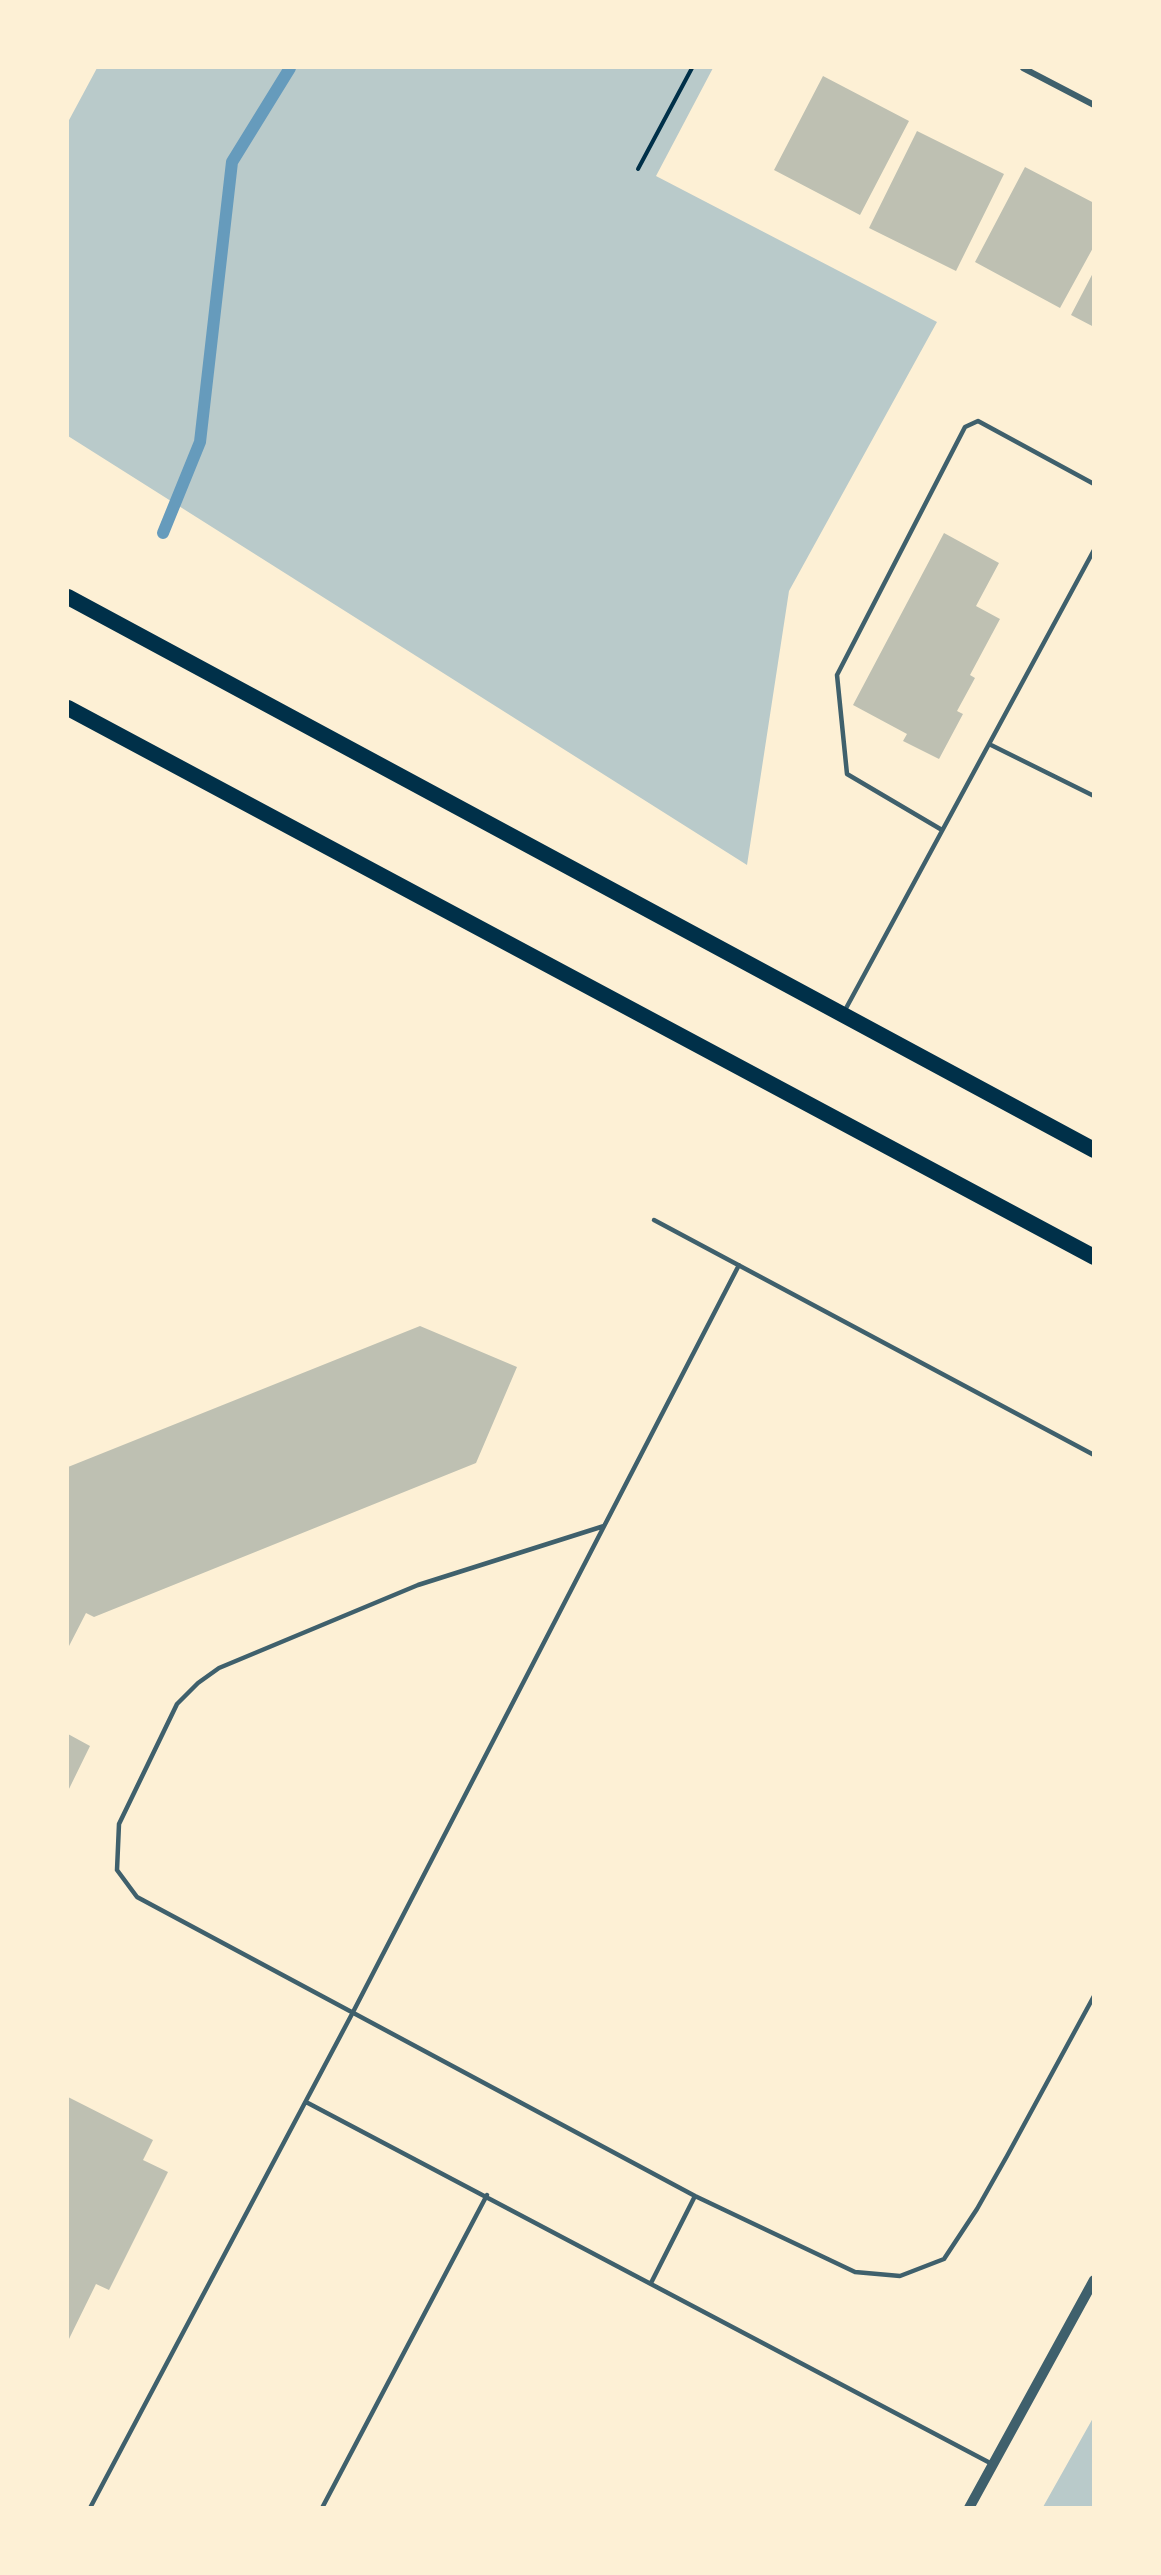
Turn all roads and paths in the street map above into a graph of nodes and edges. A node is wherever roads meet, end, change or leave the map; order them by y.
1 (692, 68) edge
2 (1023, 68) edge
3 (1094, 105) edge
4 (638, 169) dead end
5 (1094, 484) edge
6 (1094, 550) edge
7 (68, 597) edge
8 (68, 708) edge
9 (989, 744) junction
10 (1094, 796) edge
11 (942, 830) junction
12 (843, 1015) junction
13 (1094, 1150) edge
14 (654, 1220) dead end
15 (1094, 1257) edge
16 (739, 1265) junction
17 (1094, 1455) edge
18 (604, 1526) junction
19 (1094, 1996) edge
20 (352, 2014) junction
21 (306, 2102) junction
22 (487, 2195) junction
23 (695, 2196) junction
24 (1094, 2280) edge
25 (651, 2283) junction
26 (992, 2464) junction
27 (90, 2508) edge
28 (322, 2508) edge
29 (969, 2508) edge

1 - 4 path
2 - 3 street
5 - 11 lane
6 - 9 lane
7 - 12 highway
8 - 15 highway
9 - 10 lane
9 - 11 lane
11 - 12 lane
12 - 13 highway
14 - 16 lane
16 - 17 lane
16 - 18 lane
18 - 20 lane
18 - 20 lane
19 - 23 lane
20 - 21 lane
20 - 23 lane
21 - 22 lane
21 - 27 lane
22 - 25 lane
22 - 28 lane
23 - 25 lane
24 - 26 street
25 - 26 lane
26 - 29 street

